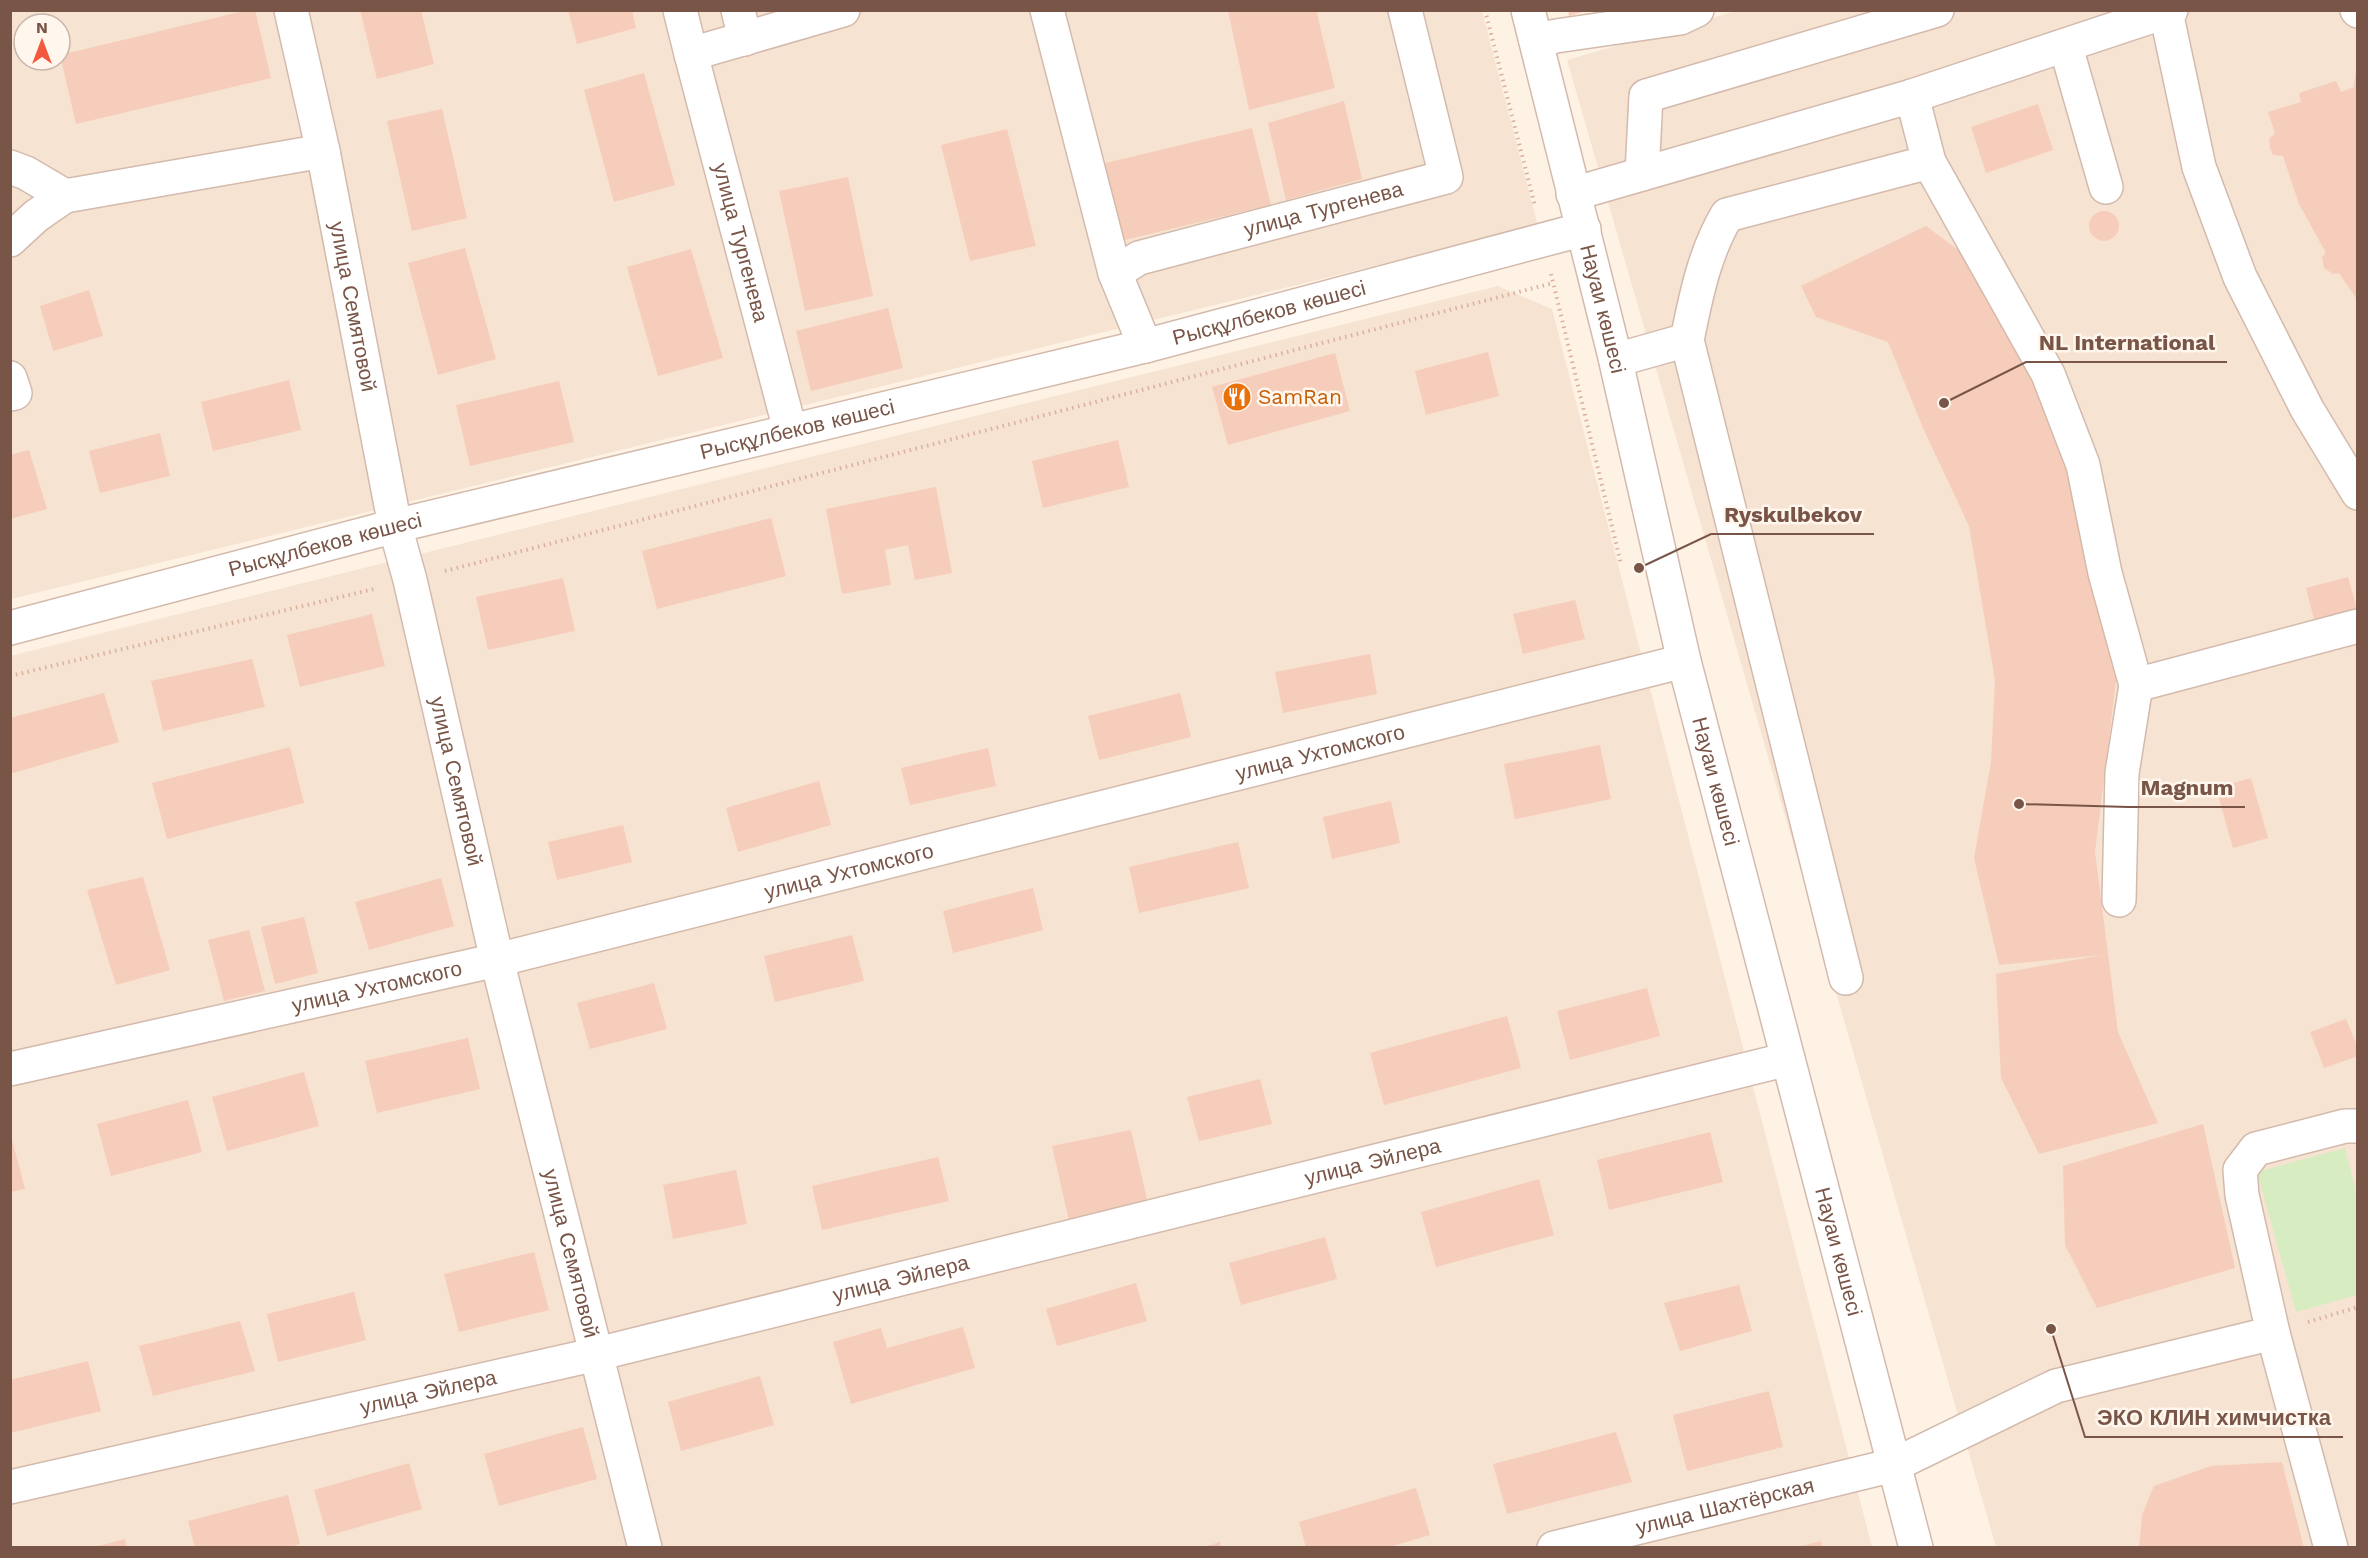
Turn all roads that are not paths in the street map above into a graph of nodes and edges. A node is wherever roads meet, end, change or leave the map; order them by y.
1 (291, 10) edge
2 (680, 10) edge
3 (843, 10) edge
4 (1047, 10) edge
5 (1405, 10) edge
6 (1697, 10) edge
7 (1937, 10) edge
8 (2168, 11) edge
9 (741, 25) edge
10 (1532, 26) edge
11 (2066, 46) junction
12 (691, 54) junction
13 (1912, 96) junction
14 (323, 151) junction
15 (1929, 162) junction
16 (10, 167) edge
17 (1642, 174) junction
18 (2106, 186) dead end
19 (1574, 194) junction
20 (65, 196) junction
21 (1584, 229) junction
22 (10, 240) edge
23 (1115, 273) junction
24 (1687, 340) junction
25 (1145, 346) junction
26 (1616, 360) junction
27 (10, 378) edge
28 (10, 394) edge
29 (790, 430) junction
30 (2358, 493) edge
31 (395, 526) junction
32 (2358, 626) edge
33 (10, 628) edge
34 (1684, 661) junction
35 (2136, 685) junction
36 (2119, 900) dead end
37 (497, 960) junction
38 (1846, 978) dead end
39 (1788, 1059) junction
40 (10, 1069) edge
41 (2358, 1126) edge
42 (2273, 1333) junction
43 (597, 1354) junction
44 (1894, 1465) junction
45 (10, 1488) edge
46 (645, 1548) edge
47 (1554, 1548) edge
48 (1916, 1548) edge
49 (2331, 1548) edge

1 - 14 street, улица Семятовой
2 - 12 street, улица Тургенева
3 - 9 street
4 - 23 street
5 - 23 street, улица Тургенева
6 - 10 street
7 - 17 street
8 - 11 street
8 - 30 street
9 - 12 street
10 - 19 street, Науаи көшесі
11 - 13 street
11 - 18 street
12 - 29 street, улица Тургенева
13 - 15 street
13 - 17 street
14 - 20 street
14 - 31 street, улица Семятовой
15 - 24 street
15 - 35 street
16 - 20 street
17 - 19 street
19 - 21 street, Науаи көшесі
20 - 22 street
21 - 25 street, Рысқұлбеков көшесі
21 - 26 street, Науаи көшесі
23 - 25 street
24 - 26 street
24 - 38 street
25 - 29 street, Рысқұлбеков көшесі
26 - 34 street, Науаи көшесі
27 - 28 street
29 - 31 street, Рысқұлбеков көшесі
31 - 33 street, Рысқұлбеков көшесі
31 - 37 street, улица Семятовой
32 - 35 street
34 - 37 street, улица Ухтомского
34 - 39 street, Науаи көшесі
35 - 36 street
37 - 40 street, улица Ухтомского
37 - 43 street, улица Семятовой
39 - 43 street, улица Эйлера
39 - 44 street, Науаи көшесі
41 - 42 street
42 - 44 street, улица Шахтёрская
42 - 49 street
43 - 45 street, улица Эйлера
43 - 46 street, улица Семятовой
44 - 47 street, улица Шахтёрская
44 - 48 street, Науаи көшесі

